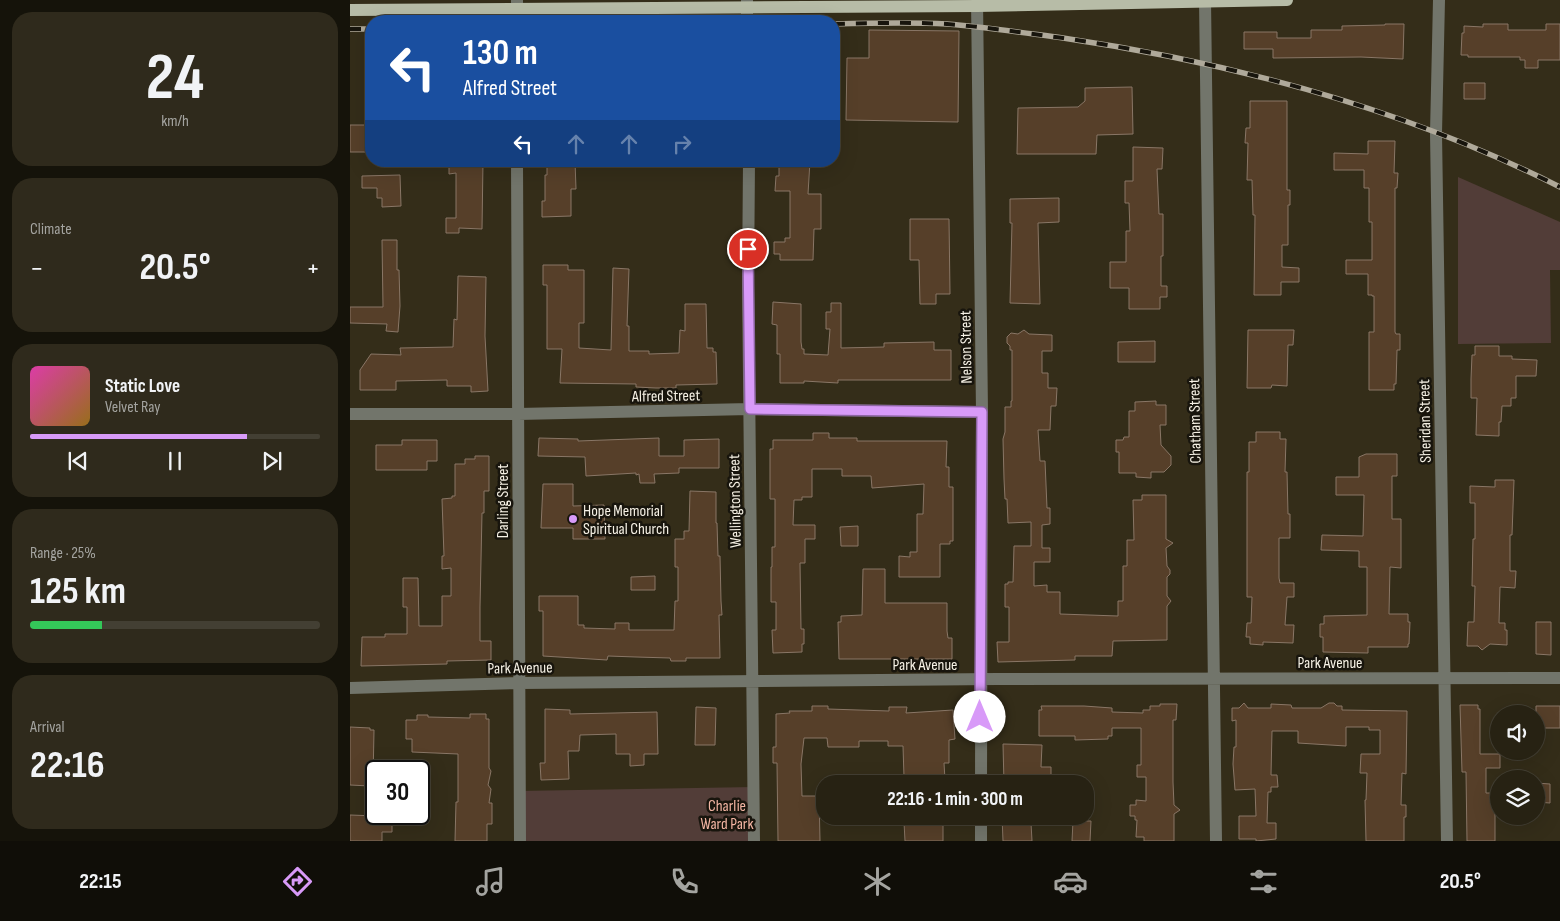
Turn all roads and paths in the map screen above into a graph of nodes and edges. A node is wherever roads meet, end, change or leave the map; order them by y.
1 (1287, 0) edge
2 (1439, 0) edge
3 (1204, 1) edge
4 (977, 3) edge
5 (747, 4) edge
6 (350, 10) edge
7 (517, 10) edge
8 (518, 167) edge
9 (748, 167) edge
10 (750, 409) junction
11 (982, 412) junction
12 (350, 414) edge
13 (518, 414) junction
14 (1444, 678) junction
15 (1560, 678) edge
16 (1214, 679) junction
17 (980, 680) junction
18 (752, 682) junction
19 (520, 683) junction
20 (350, 688) edge
21 (981, 775) edge
22 (981, 825) edge
23 (520, 841) edge
24 (754, 841) edge
25 (981, 841) edge
26 (1216, 841) edge
27 (1447, 841) edge

1 - 3 main road
2 - 14 street, Sheridan Street
3 - 4 main road
3 - 16 street, Chatham Street
4 - 5 main road
4 - 11 street, Nelson Street
5 - 7 main road
6 - 7 main road
8 - 13 street, Darling Street
9 - 10 street, Wellington Street
10 - 11 street, Alfred Street
10 - 13 street, Alfred Street
10 - 18 street, Wellington Street
11 - 17 street, Nelson Street
12 - 13 street, Alfred Street
13 - 19 street, Darling Street
14 - 15 street, Park Avenue
14 - 16 street, Park Avenue
14 - 27 street, Sheridan Street
16 - 17 street, Park Avenue
16 - 26 street, Chatham Street
17 - 18 street, Park Avenue
17 - 21 street, Nelson Street
18 - 19 street, Park Avenue
18 - 24 street, Wellington Street
19 - 20 street, Park Avenue
19 - 23 street, Darling Street
22 - 25 street

